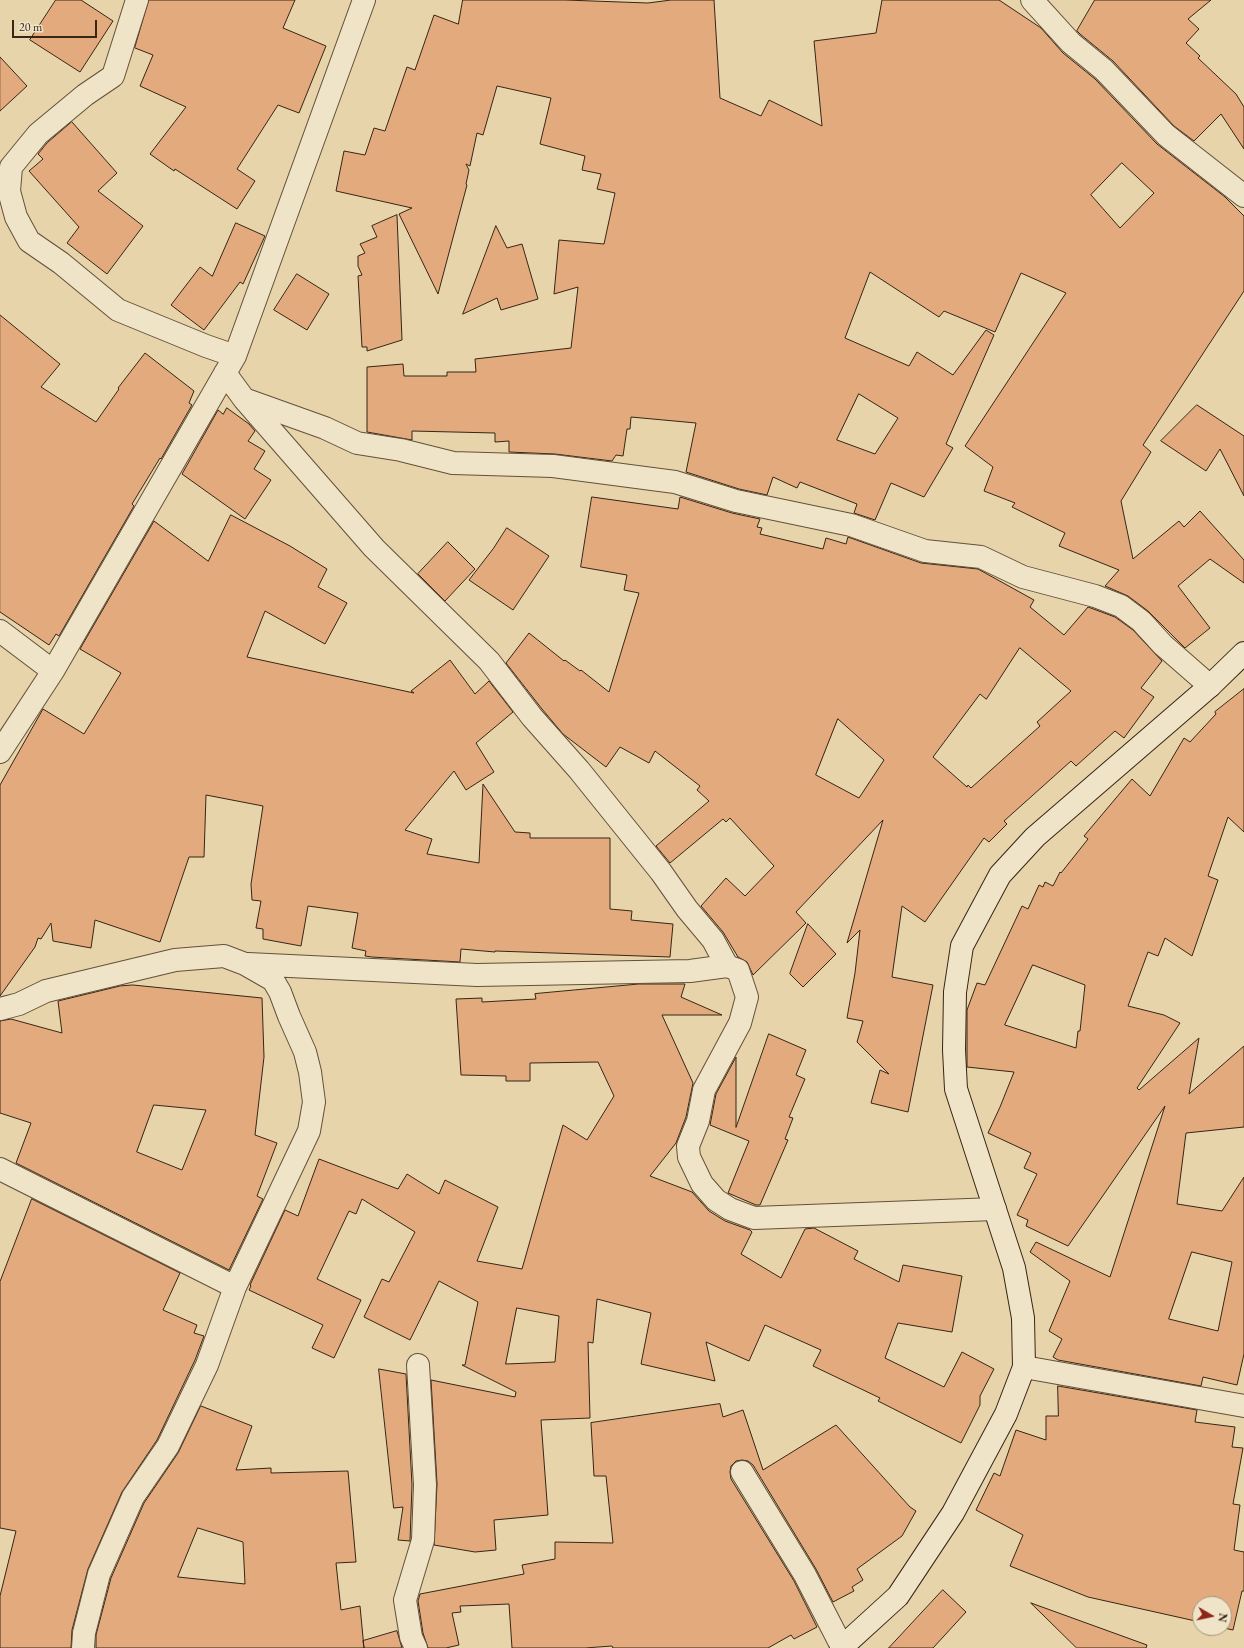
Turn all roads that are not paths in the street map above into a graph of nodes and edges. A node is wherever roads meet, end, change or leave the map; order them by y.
1 (137, 0) edge
2 (364, 0) edge
3 (1032, 0) edge
4 (1244, 196) edge
5 (230, 364) junction
6 (244, 400) junction
7 (0, 631) edge
8 (1244, 653) edge
9 (53, 671) junction
10 (1210, 686) junction
11 (0, 752) edge
12 (245, 964) junction
13 (727, 966) junction
14 (0, 1009) edge
15 (0, 1169) edge
16 (995, 1209) junction
17 (235, 1287) junction
18 (418, 1365) dead end
19 (1024, 1367) junction
20 (1244, 1406) edge
21 (742, 1472) dead end
22 (83, 1648) edge
23 (416, 1648) edge
24 (841, 1648) edge

1 - 5 street
2 - 5 street
3 - 4 street
5 - 6 street
5 - 9 street
6 - 10 street
6 - 13 street
7 - 9 street
8 - 10 street
9 - 11 street
10 - 16 street
12 - 13 street
12 - 14 street
12 - 17 street
13 - 16 street
15 - 17 street
16 - 19 street
17 - 22 street
18 - 23 street
19 - 20 street
19 - 24 street
21 - 24 street

